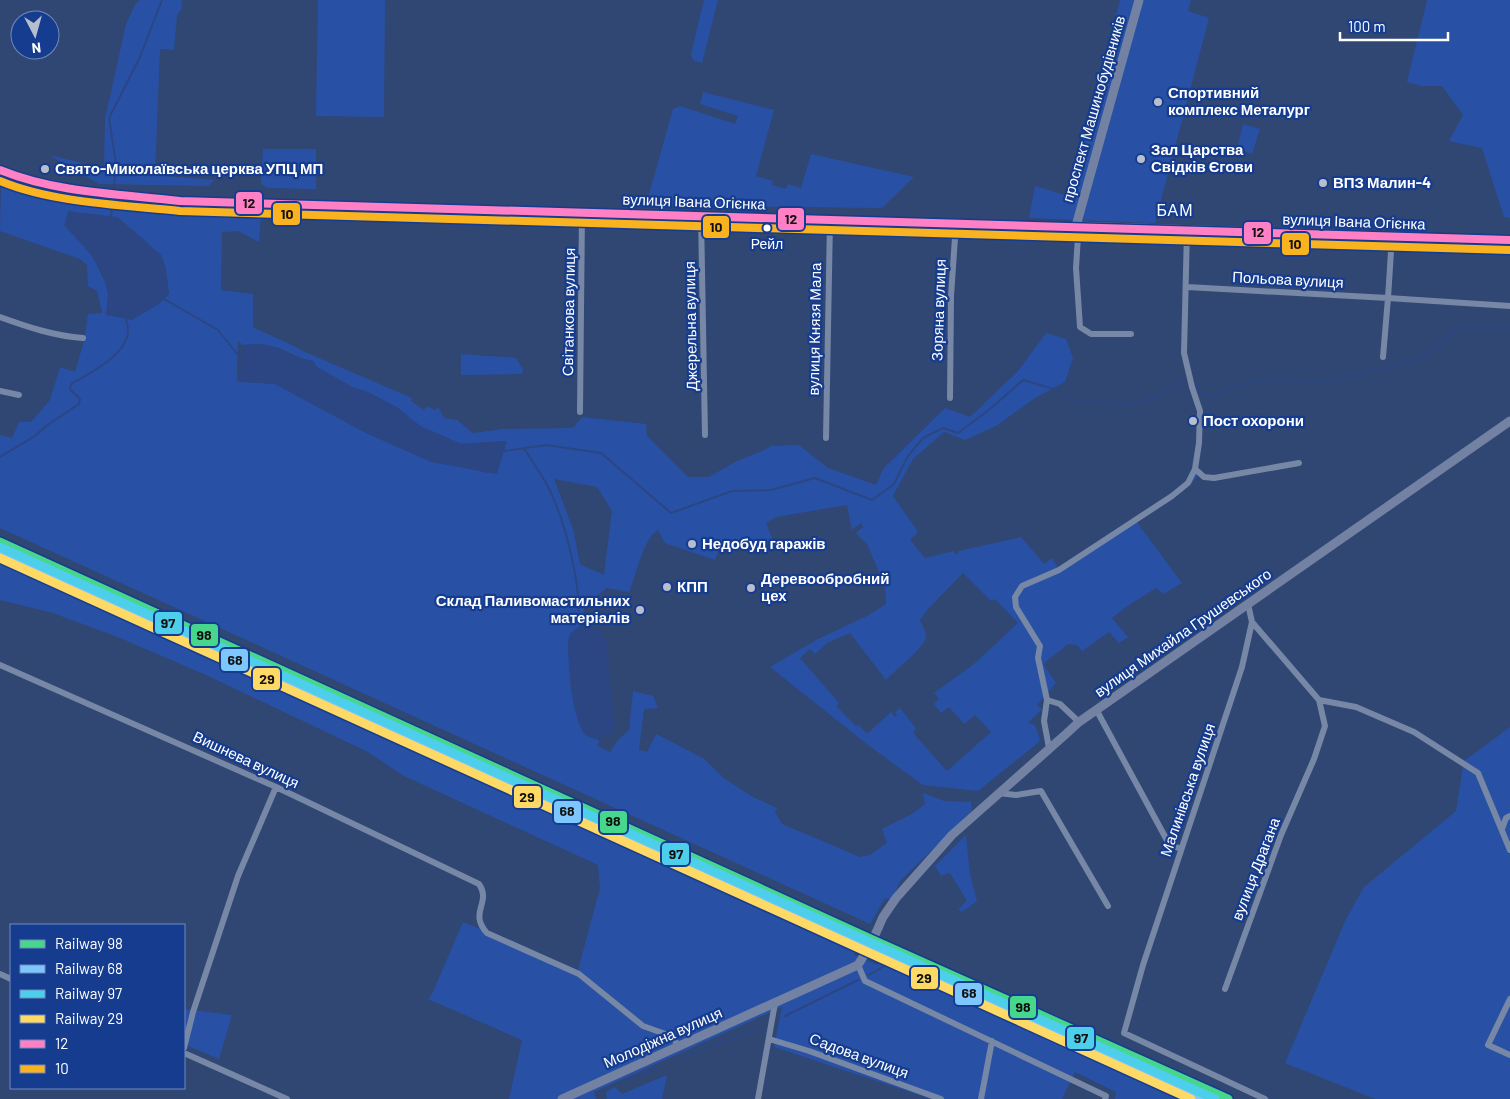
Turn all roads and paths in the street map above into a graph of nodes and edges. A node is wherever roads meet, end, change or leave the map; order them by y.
1 (1140, 0) edge
2 (0, 170) edge
3 (582, 212) junction
4 (701, 216) junction
5 (830, 220) junction
6 (956, 223) junction
7 (1076, 226) junction
8 (1187, 230) junction
9 (1392, 236) junction
10 (1510, 240) edge
11 (1187, 287) junction
12 (1388, 298) junction
13 (1510, 306) edge
14 (0, 317) edge
15 (1132, 334) dead end
16 (83, 338) dead end
17 (1383, 357) dead end
18 (0, 391) edge
19 (19, 395) dead end
20 (950, 398) dead end
21 (580, 412) dead end
22 (1510, 421) edge
23 (705, 435) dead end
24 (826, 438) dead end
25 (1299, 463) dead end
26 (1195, 469) junction
27 (1248, 604) junction
28 (1252, 622) junction
29 (0, 665) edge
30 (1047, 700) junction
31 (1319, 700) junction
32 (1097, 711) junction
33 (1080, 722) junction
34 (1049, 748) junction
35 (276, 787) junction
36 (998, 794) junction
37 (1510, 816) edge
38 (1502, 829) junction
39 (1181, 849) junction
40 (1510, 850) edge
41 (1108, 906) dead end
42 (858, 965) junction
43 (1225, 989) dead end
44 (1510, 999) edge
45 (775, 1003) junction
46 (769, 1039) junction
47 (992, 1041) junction
48 (185, 1044) edge
49 (679, 1046) junction
50 (185, 1053) edge
51 (1510, 1055) edge
52 (1106, 1097) edge
53 (287, 1099) edge
54 (562, 1099) edge
55 (758, 1099) edge
56 (940, 1099) edge
57 (981, 1099) edge
58 (1265, 1099) edge

1 - 7 street, проспект Машинобудівників
2 - 3 street, вулиця Івана Огієнка
3 - 4 street, вулиця Івана Огієнка
3 - 21 street, Світанкова вулиця
4 - 5 street, вулиця Івана Огієнка
4 - 23 street, Джерельна вулиця
5 - 6 street, вулиця Івана Огієнка
5 - 24 street, вулиця Князя Мала
6 - 7 street, вулиця Івана Огієнка
6 - 20 street, Зоряна вулиця
7 - 8 street, вулиця Івана Огієнка
7 - 15 street
8 - 9 street, вулиця Івана Огієнка
8 - 11 street
9 - 10 street, вулиця Івана Огієнка
9 - 12 street
11 - 12 street, Польова вулиця
11 - 26 street
12 - 13 street, Польова вулиця
12 - 17 street
14 - 16 street
18 - 19 street
22 - 27 street, вулиця Михайла Грушевського
25 - 26 street
26 - 30 street
27 - 28 street
27 - 32 street, вулиця Михайла Грушевського
28 - 31 street
28 - 39 street, Малинівська вулиця
29 - 35 street, Вишнева вулиця
30 - 33 street
30 - 34 street
31 - 38 street
31 - 43 street, вулиця Драгана
32 - 33 street, вулиця Михайла Грушевського
32 - 39 street
33 - 34 street, вулиця Михайла Грушевського
34 - 36 street, вулиця Михайла Грушевського
35 - 48 street
35 - 49 street, Вишнева вулиця
36 - 41 street
36 - 42 street, вулиця Михайла Грушевського
37 - 38 street
38 - 40 street
39 - 58 street, Малинівська вулиця
42 - 45 street, Молодіжна вулиця
42 - 47 street
44 - 51 street
45 - 46 street
45 - 49 street, Молодіжна вулиця
46 - 55 street
46 - 56 street, Садова вулиця
47 - 52 street
47 - 57 street
49 - 54 street, Молодіжна вулиця
50 - 53 street

